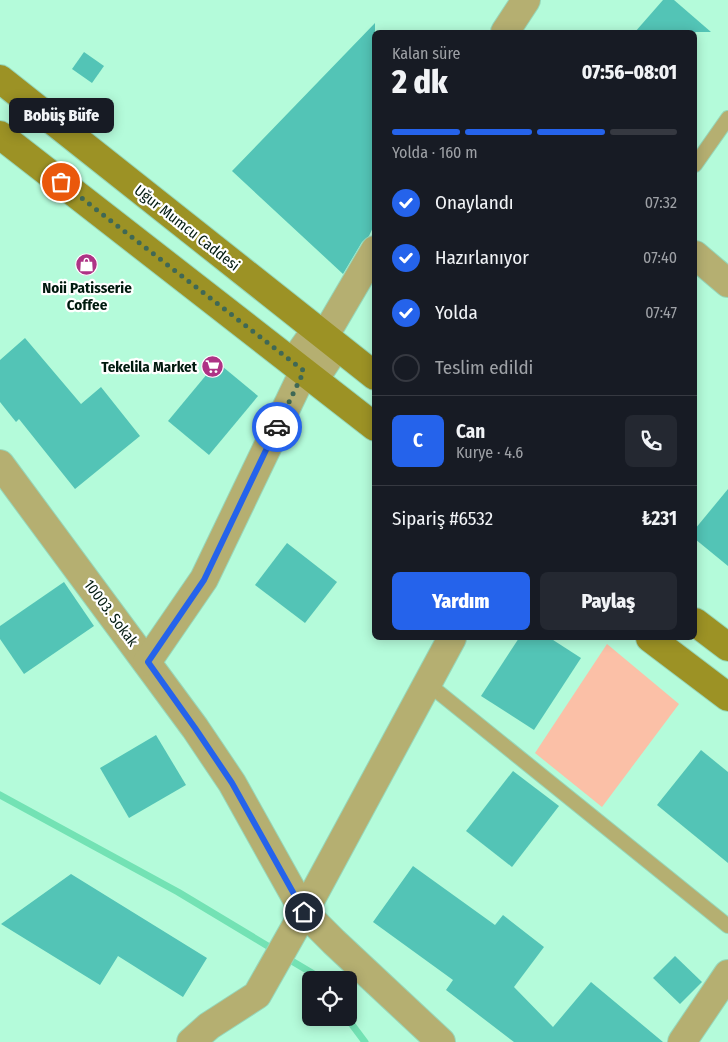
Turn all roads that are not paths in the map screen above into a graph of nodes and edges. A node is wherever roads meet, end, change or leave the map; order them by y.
1 (526, 0) edge
2 (506, 30) edge
3 (0, 80) edge
4 (728, 118) edge
5 (0, 135) edge
6 (697, 162) edge
7 (372, 255) edge
8 (697, 257) edge
9 (728, 283) edge
10 (324, 337) junction
11 (304, 371) junction
12 (372, 374) edge
13 (372, 425) edge
14 (0, 464) edge
15 (697, 624) edge
16 (451, 640) edge
17 (653, 640) edge
18 (728, 647) edge
19 (148, 662) junction
20 (428, 683) junction
21 (728, 697) edge
22 (304, 912) junction
23 (728, 926) edge
24 (728, 974) edge
25 (194, 1041) edge
26 (441, 1042) edge
27 (682, 1042) edge

1 - 2 street
3 - 10 main road, Uğur Mumcu Caddesi
4 - 6 lane
5 - 11 main road
7 - 10 street
8 - 9 street
10 - 11 street
10 - 12 main road, Uğur Mumcu Caddesi
11 - 13 main road
11 - 19 street
14 - 19 street, 10003. Sokak
15 - 18 main road
16 - 20 street
17 - 21 main road
19 - 22 street, 10003. Sokak
20 - 22 street
20 - 23 lane
22 - 25 street
22 - 26 street, 10003. Sokak
24 - 27 street

